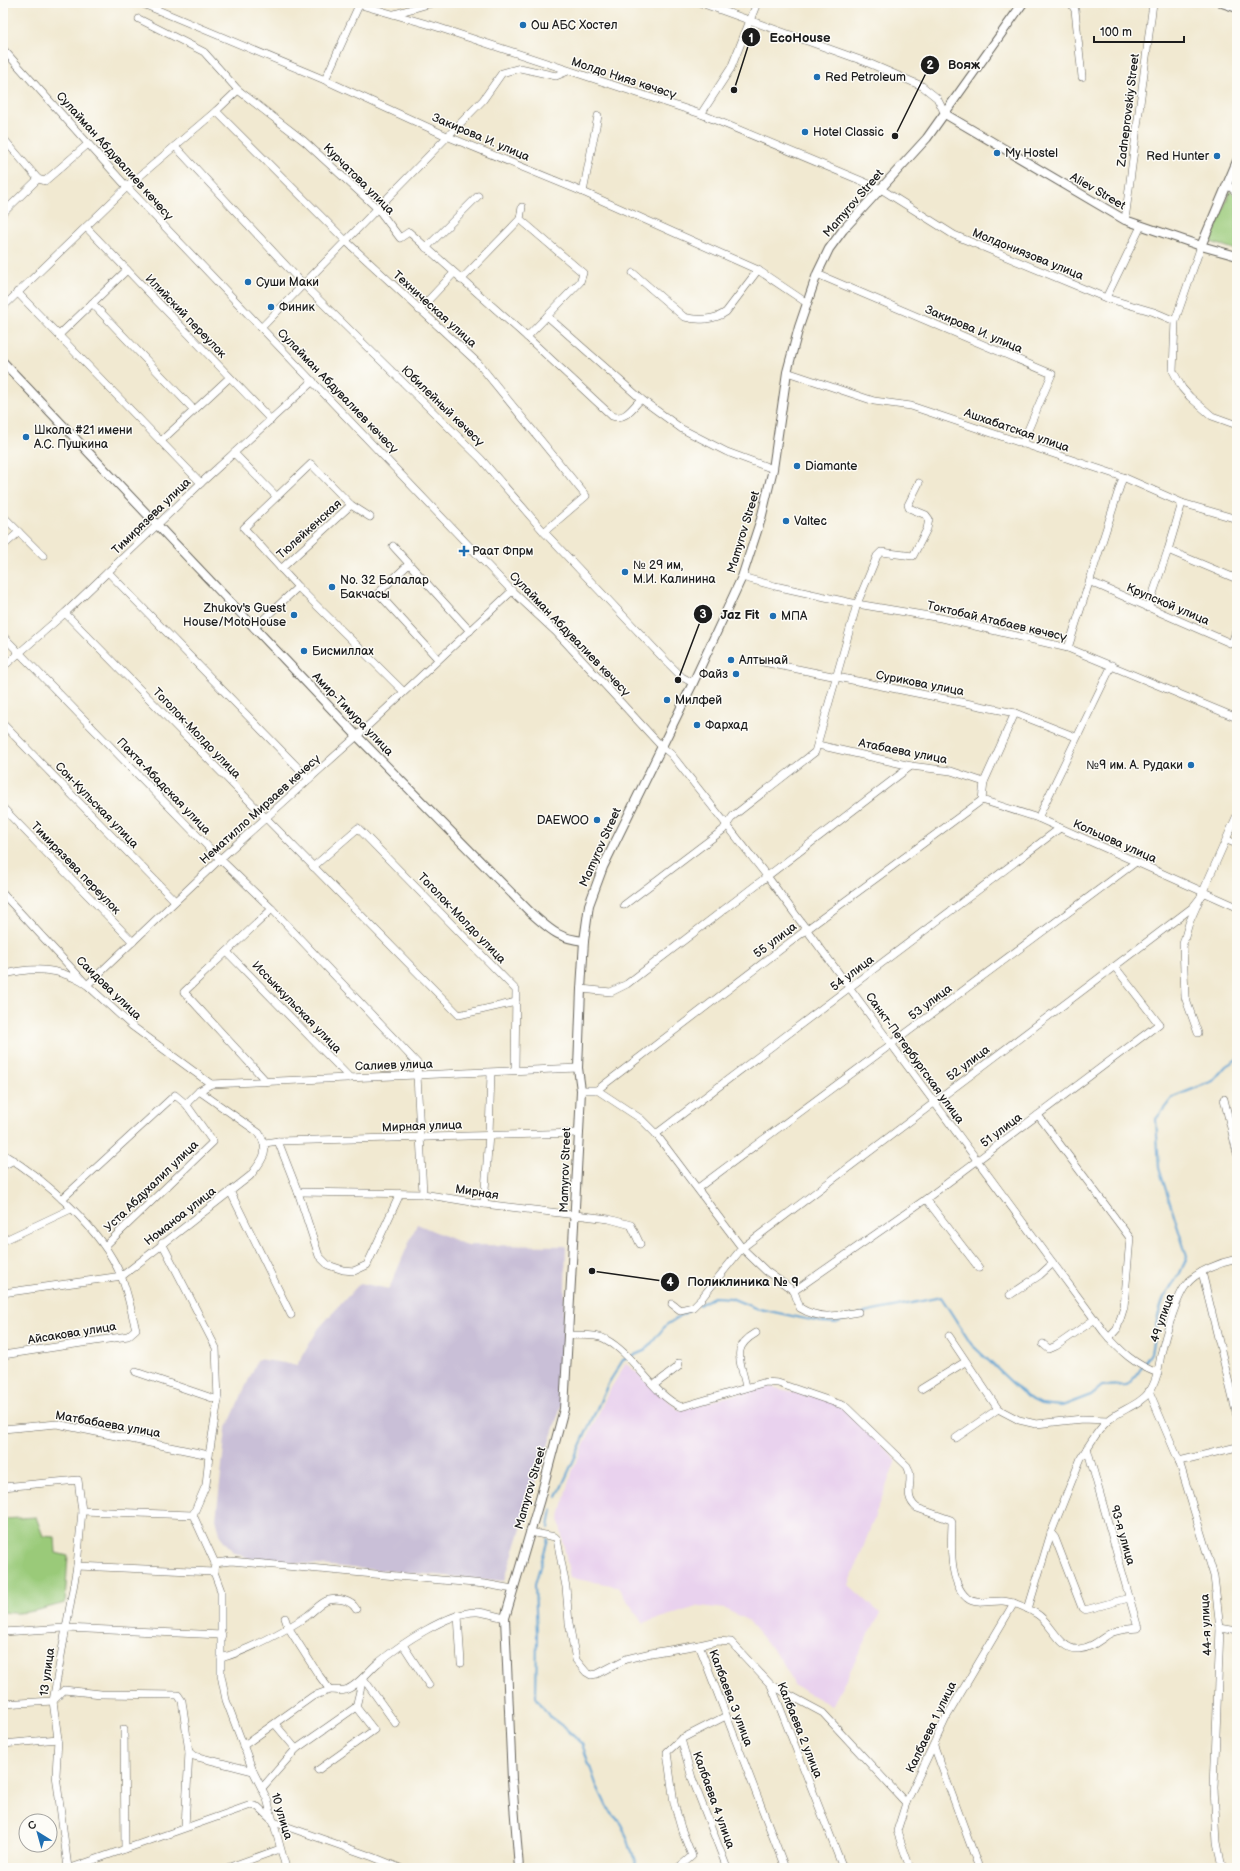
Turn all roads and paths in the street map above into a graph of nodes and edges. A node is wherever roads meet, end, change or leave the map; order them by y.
1 (141, 3) edge
2 (432, 3) edge
3 (701, 3) edge
4 (756, 3) edge
5 (1022, 3) edge
6 (1071, 3) edge
7 (1153, 3) edge
8 (1222, 3) edge
9 (356, 4) edge
10 (1237, 8) edge
11 (393, 14) junction
12 (139, 19) dead end
13 (750, 20) junction
14 (3, 49) edge
15 (568, 72) junction
16 (1082, 77) dead end
17 (325, 80) junction
18 (238, 90) junction
19 (216, 111) junction
20 (701, 114) junction
21 (944, 114) junction
22 (598, 116) dead end
23 (449, 137) junction
24 (3, 138) edge
25 (88, 144) junction
26 (175, 146) junction
27 (1237, 161) edge
28 (38, 179) junction
29 (1228, 185) junction
30 (127, 188) junction
31 (881, 189) junction
32 (583, 192) junction
33 (1237, 193) edge
34 (478, 196) dead end
35 (522, 207) dead end
36 (378, 209) junction
37 (3, 213) edge
38 (520, 219) junction
39 (1125, 220) junction
40 (1141, 226) junction
41 (86, 227) junction
42 (347, 242) junction
43 (1200, 246) junction
44 (426, 248) junction
45 (1237, 256) edge
46 (127, 270) junction
47 (758, 270) junction
48 (454, 273) junction
49 (633, 273) dead end
50 (817, 274) junction
51 (461, 280) junction
52 (304, 285) junction
53 (17, 292) junction
54 (1106, 298) junction
55 (92, 303) junction
56 (807, 303) junction
57 (3, 307) edge
58 (419, 310) junction
59 (547, 316) junction
60 (1174, 321) junction
61 (262, 328) junction
62 (59, 335) junction
63 (527, 338) junction
64 (3, 362) edge
65 (787, 372) junction
66 (229, 378) junction
67 (313, 381) junction
68 (641, 399) junction
69 (194, 410) junction
70 (271, 420) junction
71 (1237, 425) edge
72 (161, 441) junction
73 (1022, 444) junction
74 (234, 453) junction
75 (773, 469) junction
76 (1123, 477) junction
77 (201, 484) junction
78 (919, 484) dead end
79 (276, 496) junction
80 (1182, 503) junction
81 (351, 505) junction
82 (3, 516) edge
83 (370, 517) dead end
84 (1237, 519) edge
85 (156, 525) junction
86 (19, 532) junction
87 (544, 532) junction
88 (3, 546) edge
89 (393, 546) dead end
90 (1168, 550) junction
91 (43, 556) dead end
92 (409, 564) junction
93 (281, 569) junction
94 (108, 572) junction
95 (742, 577) junction
96 (1237, 579) edge
97 (1090, 582) junction
98 (298, 587) junction
99 (512, 590) junction
100 (857, 604) junction
101 (1148, 608) junction
102 (65, 613) junction
103 (254, 628) junction
104 (1237, 628) edge
105 (470, 631) junction
106 (3, 636) edge
107 (1235, 645) edge
108 (1068, 648) junction
109 (18, 653) junction
110 (438, 659) junction
111 (758, 661) dead end
112 (1112, 665) junction
113 (3, 667) edge
114 (837, 678) junction
115 (693, 683) junction
116 (403, 691) junction
117 (1015, 713) junction
118 (1237, 718) edge
119 (3, 724) edge
120 (357, 736) junction
121 (1076, 737) junction
122 (818, 745) junction
123 (661, 746) junction
124 (911, 766) junction
125 (310, 779) junction
126 (984, 782) junction
127 (982, 800) junction
128 (3, 808) edge
129 (1237, 815) edge
130 (1038, 818) junction
131 (265, 819) junction
132 (727, 824) junction
133 (1060, 828) junction
134 (1227, 840) junction
135 (1237, 844) edge
136 (220, 859) junction
137 (1136, 862) junction
138 (313, 867) junction
139 (767, 876) junction
140 (1204, 893) junction
141 (3, 894) edge
142 (175, 901) junction
143 (624, 906) dead end
144 (1237, 907) edge
145 (272, 909) junction
146 (806, 930) junction
147 (584, 941) junction
148 (133, 942) junction
149 (227, 952) junction
150 (1115, 967) junction
151 (3, 975) edge
152 (87, 985) junction
153 (850, 988) junction
154 (581, 989) junction
155 (516, 1002) junction
156 (1198, 1033) dead end
157 (892, 1045) junction
158 (578, 1068) junction
159 (516, 1070) junction
160 (491, 1073) junction
161 (417, 1075) junction
162 (350, 1078) junction
163 (266, 1080) junction
164 (211, 1084) junction
165 (581, 1090) junction
166 (597, 1090) junction
167 (199, 1091) junction
168 (1224, 1099) dead end
169 (934, 1102) junction
170 (186, 1104) junction
171 (1038, 1115) junction
172 (579, 1133) junction
173 (489, 1134) junction
174 (656, 1134) junction
175 (421, 1138) junction
176 (278, 1141) junction
177 (265, 1143) junction
178 (1237, 1153) edge
179 (3, 1154) edge
180 (14, 1160) junction
181 (977, 1161) junction
182 (3, 1166) edge
183 (698, 1188) junction
184 (230, 1191) junction
185 (298, 1192) junction
186 (400, 1194) junction
187 (423, 1194) junction
188 (62, 1199) junction
189 (926, 1199) junction
190 (484, 1204) junction
191 (71, 1209) junction
192 (576, 1216) junction
193 (3, 1241) edge
194 (162, 1243) junction
195 (640, 1244) dead end
196 (105, 1246) junction
197 (742, 1248) junction
198 (1237, 1259) edge
199 (1053, 1263) junction
200 (979, 1268) dead end
201 (1202, 1272) junction
202 (122, 1276) junction
203 (794, 1291) junction
204 (3, 1293) edge
205 (1010, 1295) dead end
206 (672, 1304) dead end
207 (858, 1312) dead end
208 (291, 1315) dead end
209 (1095, 1319) junction
210 (756, 1333) dead end
211 (569, 1335) junction
212 (949, 1336) dead end
213 (1109, 1338) junction
214 (1043, 1344) dead end
215 (3, 1355) edge
216 (965, 1362) junction
217 (679, 1363) dead end
218 (136, 1372) dead end
219 (1158, 1373) junction
220 (654, 1385) junction
221 (746, 1386) junction
222 (921, 1389) dead end
223 (1149, 1391) junction
224 (218, 1400) junction
225 (998, 1409) junction
226 (1237, 1416) edge
227 (1108, 1420) junction
228 (3, 1429) edge
229 (956, 1438) dead end
230 (1237, 1447) edge
231 (1087, 1448) junction
232 (208, 1455) junction
233 (1179, 1461) junction
234 (3, 1487) edge
235 (82, 1511) junction
236 (193, 1515) junction
237 (530, 1532) junction
238 (1051, 1533) junction
239 (215, 1563) junction
240 (77, 1566) junction
241 (214, 1572) junction
242 (513, 1589) junction
243 (1129, 1598) junction
244 (1014, 1603) junction
245 (356, 1609) dead end
246 (1028, 1609) junction
247 (458, 1615) junction
248 (285, 1618) dead end
249 (504, 1618) junction
250 (288, 1627) junction
251 (65, 1628) junction
252 (1220, 1628) junction
253 (1237, 1630) edge
254 (3, 1632) edge
255 (222, 1635) junction
256 (403, 1645) junction
257 (699, 1646) junction
258 (221, 1658) junction
259 (461, 1663) dead end
260 (363, 1678) junction
261 (429, 1685) dead end
262 (771, 1685) junction
263 (330, 1690) junction
264 (53, 1701) junction
265 (3, 1704) edge
266 (356, 1707) junction
267 (726, 1716) junction
268 (275, 1724) junction
269 (396, 1724) dead end
270 (124, 1729) dead end
271 (58, 1739) junction
272 (681, 1739) junction
273 (3, 1744) edge
274 (243, 1746) junction
275 (934, 1746) junction
276 (296, 1749) junction
277 (189, 1752) junction
278 (318, 1770) dead end
279 (253, 1771) junction
280 (262, 1788) junction
281 (906, 1803) junction
282 (274, 1822) junction
283 (185, 1827) junction
284 (125, 1849) junction
285 (280, 1849) junction
286 (69, 1868) edge
287 (227, 1868) edge
288 (286, 1868) edge
289 (400, 1868) edge
290 (519, 1868) edge
291 (678, 1868) edge
292 (727, 1868) edge
293 (785, 1868) edge
294 (843, 1868) edge
295 (910, 1868) edge
296 (979, 1868) edge
297 (1222, 1868) edge

1 - 17 street, Закирова И. улица
2 - 11 street
3 - 13 street
4 - 13 street
5 - 21 main road, Mamyrov Street
6 - 16 street
7 - 39 street, Zadneprovskiy Street
8 - 10 main road
9 - 11 street, Молдо Нияз көчөсү
9 - 17 street
11 - 15 street, Молдо Нияз көчөсү
12 - 18 street, Курчатова улица
13 - 20 street
13 - 21 street
14 - 25 street, Сулайман Абдувалиев көчөсү
15 - 20 street, Молдо Нияз көчөсү
15 - 23 street
17 - 23 street, Закирова И. улица
18 - 19 street
18 - 36 street, Курчатова улица
19 - 26 street
19 - 42 street, Техническая улица
20 - 31 street, Молдо Нияз көчөсү
21 - 31 main road, Mamyrov Street
21 - 39 main road, Aliev Street
22 - 32 street
23 - 32 street, Закирова И. улица
23 - 36 street
24 - 28 street
25 - 28 street
25 - 30 street, Сулайман Абдувалиев көчөсү
26 - 30 street
26 - 52 street, Юбилейный көчөсү
27 - 29 main road
28 - 37 street
29 - 33 street
29 - 43 main road
30 - 41 street
30 - 61 street, Сулайман Абдувалиев көчөсү
31 - 50 main road, Mamyrov Street
31 - 54 street, Молдониязова улица
32 - 47 street, Закирова И. улица
34 - 44 street
35 - 38 street
36 - 42 street
36 - 44 street, Курчатова улица
38 - 51 street
38 - 59 street
39 - 40 main road, Aliev Street
40 - 43 main road, Aliev Street
40 - 54 street
41 - 46 street, Илийский переулок
41 - 53 street
42 - 52 street
42 - 58 street, Техническая улица
43 - 45 main road, Aliev Street
43 - 60 street
44 - 48 street, Курчатова улица
46 - 55 street
46 - 66 street, Илийский переулок
47 - 49 street
47 - 56 street, Закирова И. улица
48 - 51 street, Курчатова улица
48 - 58 street
50 - 56 main road, Mamyrov Street
50 - 73 street, Закирова И. улица
51 - 63 street, Курчатова улица
52 - 61 street
52 - 87 street, Юбилейный көчөсү
53 - 57 street
53 - 62 street
54 - 60 street, Молдониязова улица
55 - 62 street
55 - 69 street
56 - 65 main road, Mamyrov Street
58 - 87 street, Техническая улица
59 - 63 street
59 - 68 street
60 - 71 street
61 - 67 street, Сулайман Абдувалиев көчөсү
62 - 72 street
63 - 68 street, Курчатова улица
64 - 85 main road, Амир-Тимура улица
65 - 73 street, Ашхабатская улица
65 - 75 main road, Mamyrov Street
66 - 69 street
66 - 70 street, Илийский переулок
67 - 70 street, Тимирязева улица
67 - 99 street, Сулайман Абдувалиев көчөсү
68 - 75 street
69 - 72 street
70 - 74 street, Тимирязева улица
72 - 77 street
73 - 76 street, Ашхабатская улица
74 - 77 street, Тимирязева улица
74 - 79 street
75 - 95 main road, Mamyrov Street
76 - 80 street, Ашхабатская улица
76 - 97 street
77 - 85 street, Тимирязева улица
78 - 100 street
79 - 81 street
79 - 93 street
80 - 84 street, Ашхабатская улица
80 - 90 street
81 - 83 street
81 - 93 street, Тюлейкенская
82 - 86 street
85 - 94 street, Тимирязева улица
85 - 103 main road, Амир-Тимура улица
86 - 88 street
86 - 91 street
87 - 115 street, Юбилейный көчөсү
89 - 92 street
90 - 96 street
90 - 101 street
92 - 105 street
92 - 110 street
93 - 98 street
94 - 102 street, Тимирязева улица
94 - 125 street
95 - 100 street, Токтобай Атабаев көчөсү
95 - 115 main road, Mamyrov Street
97 - 101 street, Крупской улица
97 - 108 street
98 - 103 street
98 - 116 street
99 - 105 street, Нематилло Мирзаев көчөсү
99 - 123 street, Сулайман Абдувалиев көчөсү
100 - 108 street, Токтобай Атабаев көчөсү
100 - 114 street
101 - 107 street, Крупской улица
102 - 109 street, Тимирязева улица
102 - 131 street, Тоголок-Молдо улица
103 - 120 main road, Амир-Тимура улица
104 - 107 street
105 - 110 street, Нематилло Мирзаев көчөсү
106 - 109 street, Пахта-Абадская улица
108 - 112 street, Токтобай Атабаев көчөсү
109 - 113 street, Тимирязева улица
109 - 136 street, Пахта-Абадская улица
110 - 116 street, Нематилло Мирзаев көчөсү
111 - 114 street, Сурикова улица
112 - 118 street, Токтобай Атабаев көчөсү
112 - 121 street
114 - 117 street, Сурикова улица
114 - 122 street
115 - 123 main road, Mamyrov Street
116 - 120 street, Нематилло Мирзаев көчөсү
117 - 121 street, Сурикова улица
117 - 126 street
119 - 142 street, Сон-Кульская улица
120 - 125 street, Нематилло Мирзаев көчөсү
120 - 147 main road, Амир-Тимура улица
121 - 130 street
122 - 124 street, Атабаева улица
122 - 132 street
123 - 132 street, Санкт-Петербургская улица
123 - 147 main road, Mamyrov Street
124 - 126 street, Атабаева улица
124 - 139 street
125 - 131 street, Нематилло Мирзаев көчөсү
126 - 127 street
127 - 130 street, Кольцова улица
127 - 146 street, 55 улица
128 - 148 street, Тимирязева переулок
129 - 134 street
130 - 133 street, Кольцова улица
131 - 136 street, Нематилло Мирзаев көчөсү
131 - 138 street, Тоголок-Молдо улица
132 - 139 street, Санкт-Петербургская улица
132 - 143 street
133 - 137 street, Кольцова улица
133 - 153 street, 54 улица
134 - 135 street
134 - 140 street
136 - 142 street, Нематилло Мирзаев көчөсү
136 - 145 street, Пахта-Абадская улица
137 - 140 street, Кольцова улица
137 - 157 street, 53 улица
138 - 155 street, Тоголок-Молдо улица
138 - 155 street, Тоголок-Молдо улица
139 - 146 street, Санкт-Петербургская улица
139 - 154 street
140 - 144 street, Кольцова улица
140 - 150 street, 52 улица
140 - 156 street
141 - 152 street, Саидова улица
142 - 148 street, Нематилло Мирзаев көчөсү
145 - 149 street
145 - 161 street, Пахта-Абадская улица
146 - 153 street, Санкт-Петербургская улица
146 - 166 street, 55 улица
147 - 154 main road, Mamyrov Street
148 - 152 street, Нематилло Мирзаев көчөсү
149 - 162 street, Иссыккульская улица
149 - 163 street
150 - 169 street, 52 улица
150 - 171 street, 51 улица
151 - 152 street
152 - 164 street, Саидова улица
153 - 157 street, Санкт-Петербургская улица
153 - 174 street, 54 улица
154 - 158 main road, Mamyrov Street
155 - 159 street, Тоголок-Молдо улица
157 - 169 street, Санкт-Петербургская улица
157 - 183 street, 53 улица
158 - 159 street, Салиев улица
158 - 165 main road, Mamyrov Street
159 - 160 street, Салиев улица
160 - 161 street, Салиев улица
160 - 173 street
161 - 162 street, Салиев улица
161 - 175 street, Пахта-Абадская улица
162 - 163 street, Салиев улица
163 - 164 street, Салиев улица
164 - 167 street
165 - 166 street
165 - 172 main road, Mamyrov Street
166 - 174 street
167 - 170 street
167 - 177 street
168 - 178 street
169 - 181 street, Санкт-Петербургская улица
169 - 197 street, 52 улица
170 - 188 street
170 - 196 street, Уста Абдухалил улица
171 - 181 street, 51 улица
171 - 213 street
172 - 173 street, Мирная улица
172 - 192 main road, Mamyrov Street
173 - 175 street, Мирная улица
173 - 190 street
174 - 183 street
175 - 176 street, Мирная улица
175 - 187 street, Пахта-Абадская улица
176 - 177 street, Мирная улица
176 - 185 street
177 - 184 street, Номаноа улица
179 - 180 street
180 - 182 street
180 - 188 street
181 - 189 street, 51 улица
181 - 199 street, Санкт-Петербургская улица
183 - 197 street
184 - 194 street, Номаноа улица
184 - 208 street
185 - 186 street, Мирная
185 - 186 street
186 - 187 street, Мирная
187 - 190 street, Мирная
188 - 191 street
189 - 200 street
189 - 203 street, 51 улица
190 - 192 street, Мирная
191 - 193 street
191 - 196 street
192 - 195 street, Мирная
192 - 211 main road, Mamyrov Street
194 - 202 street, Номаноа улица
194 - 224 street
196 - 202 street
197 - 203 street
197 - 206 street, 52 улица
198 - 201 street, 49 улица
199 - 205 street
199 - 209 street, Санкт-Петербургская улица
201 - 219 street, 49 улица
201 - 226 street
202 - 204 street
202 - 215 street, Айсакова улица
203 - 207 street
209 - 213 street, Санкт-Петербургская улица
209 - 214 street
210 - 221 street
211 - 220 street
211 - 237 main road, Mamyrov Street
212 - 216 street
213 - 219 street, Санкт-Петербургская улица
216 - 222 street
216 - 225 street
217 - 220 street
218 - 224 street
219 - 223 street, 49 улица
220 - 221 street
221 - 244 street
223 - 227 street
223 - 233 street, 44-я улица
224 - 232 street
225 - 227 street
225 - 229 street
227 - 231 street
228 - 232 street, Матбабаева улица
230 - 233 street
231 - 238 street
231 - 243 street, 93-я улица
232 - 236 street
233 - 252 street, 44-я улица
234 - 235 street, 13 улица
235 - 236 street
235 - 240 street, 13 улица
236 - 239 street
237 - 242 main road, Mamyrov Street
237 - 257 street, Калбаева 3 улица
238 - 243 street
238 - 246 street
239 - 241 street
239 - 242 street
240 - 241 street
240 - 251 street, 13 улица
241 - 255 street, 10 улица
242 - 249 main road, Mamyrov Street
243 - 246 street, 93-я улица
244 - 246 street
244 - 275 street, Калбаева 1 улица
245 - 250 street
247 - 249 street
247 - 256 street
247 - 259 street
248 - 250 street
249 - 290 main road, Mamyrov Street
250 - 258 street
250 - 263 street
251 - 254 street
251 - 255 street
251 - 264 street, 13 улица
252 - 253 street
252 - 297 street, 44-я улица
255 - 258 street, 10 улица
256 - 260 street
256 - 261 street
257 - 262 street, Калбаева 2 улица
257 - 267 street, Калбаева 3 улица
258 - 274 street, 10 улица
260 - 263 street
260 - 266 street
260 - 269 street
262 - 281 street
262 - 294 street, Калбаева 2 улица
263 - 268 street
264 - 265 street
264 - 271 street, 13 улица
264 - 277 street
266 - 276 street
266 - 278 street
267 - 272 street
267 - 293 street, Калбаева 3 улица
268 - 274 street
268 - 276 street
270 - 284 street
271 - 273 street
271 - 286 street, 13 улица
272 - 291 street
272 - 292 street, Калбаева 4 улица
274 - 279 street, 10 улица
275 - 281 street, Калбаева 1 улица
275 - 296 street
276 - 280 street
277 - 279 street
277 - 283 street
279 - 280 street, 10 улица
280 - 282 street, 10 улица
281 - 295 street, Калбаева 1 улица
282 - 283 street
282 - 285 street, 10 улица
282 - 289 street
283 - 284 street
284 - 286 street
285 - 287 street
285 - 288 street, 10 улица

